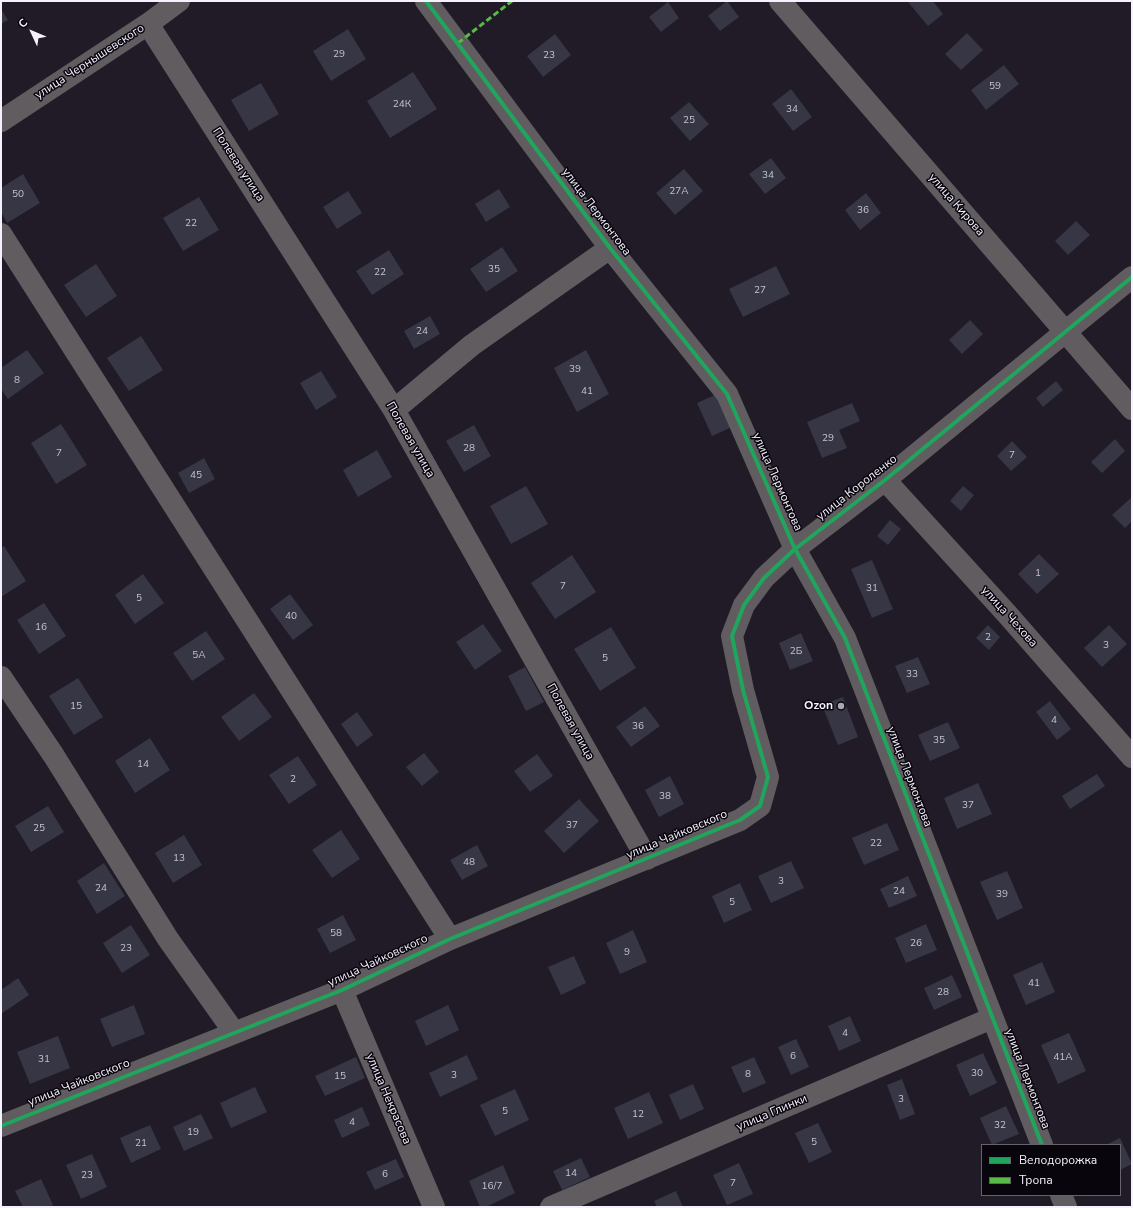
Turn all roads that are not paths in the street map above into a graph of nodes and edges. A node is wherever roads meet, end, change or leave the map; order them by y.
1 (179, 1) edge
2 (426, 1) edge
3 (780, 1) edge
4 (150, 28) junction
5 (1, 121) edge
6 (1, 234) edge
7 (610, 248) junction
8 (1132, 276) edge
9 (1065, 331) junction
10 (1132, 409) edge
11 (394, 410) junction
12 (885, 480) junction
13 (795, 549) junction
14 (744, 605) junction
15 (722, 633) dead end
16 (1, 677) edge
17 (1132, 757) edge
18 (760, 806) joint
19 (647, 859) junction
20 (450, 939) junction
21 (342, 990) junction
22 (992, 1018) junction
23 (234, 1032) junction
24 (1, 1126) edge
25 (1042, 1144) edge
26 (1061, 1196) edge
27 (434, 1207) edge
28 (551, 1207) edge
29 (1066, 1207) edge

1 - 4 street, улица Чернышевского
2 - 7 street, улица Лермонтова
3 - 9 street, улица Кирова
4 - 5 street, улица Чернышевского
4 - 11 street, Полевая улица
6 - 20 street
7 - 11 street
7 - 13 street, улица Лермонтова
8 - 9 street, улица Короленко
9 - 10 street, улица Кирова
9 - 12 street, улица Короленко
11 - 19 street, Полевая улица
12 - 13 street, улица Короленко
12 - 17 street, улица Чехова
13 - 14 street, улица Короленко
13 - 22 street, улица Лермонтова
14 - 15 street
14 - 18 street, улица Короленко
16 - 23 street
18 - 19 street, улица Чайковского
19 - 20 street, улица Чайковского
20 - 21 street, улица Чайковского
21 - 23 street, улица Чайковского
21 - 27 street, улица Некрасова
22 - 25 street, улица Лермонтова
22 - 28 street, улица Глинки
23 - 24 street, улица Чайковского
26 - 29 street

